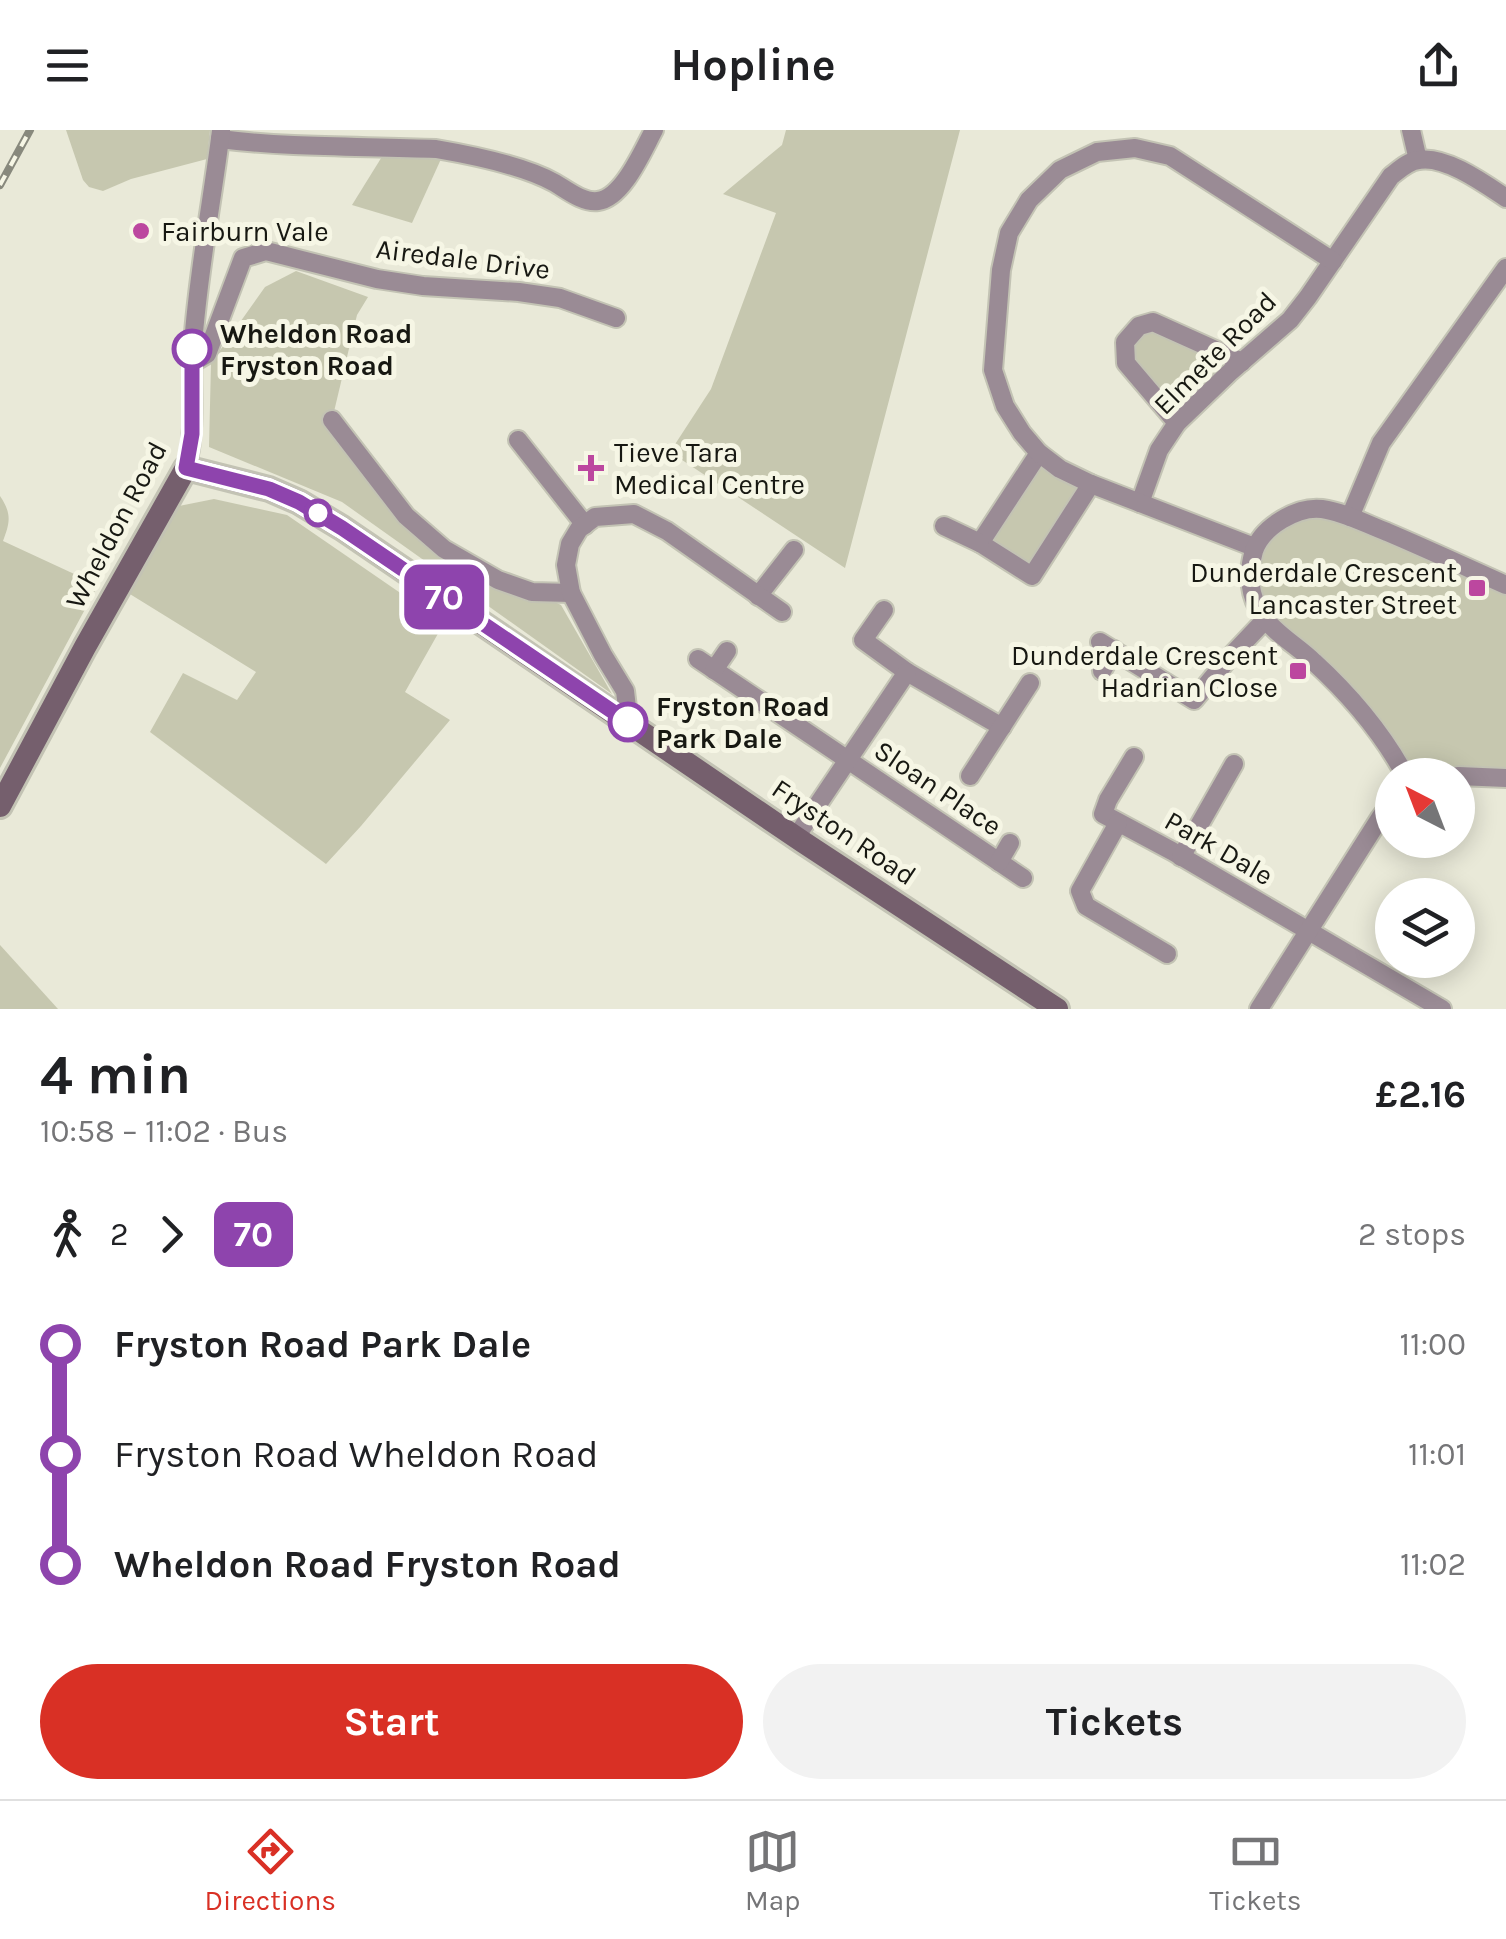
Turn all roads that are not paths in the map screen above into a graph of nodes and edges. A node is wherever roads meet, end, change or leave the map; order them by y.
1 (654, 130) edge
2 (1411, 130) edge
3 (220, 135) edge
4 (316, 137) edge
5 (1418, 160) junction
6 (1506, 198) edge
7 (1333, 261) junction
8 (1506, 268) edge
9 (616, 318) dead end
10 (1242, 362) junction
11 (192, 363) junction
12 (332, 420) dead end
13 (1177, 424) junction
14 (518, 440) dead end
15 (1039, 453) junction
16 (186, 468) junction
17 (1091, 484) junction
18 (1140, 503) junction
19 (1350, 517) junction
20 (585, 525) junction
21 (944, 526) dead end
22 (980, 543) junction
23 (1254, 547) junction
24 (794, 550) dead end
25 (1506, 585) edge
26 (571, 594) junction
27 (758, 596) junction
28 (884, 610) dead end
29 (782, 612) dead end
30 (1265, 620) junction
31 (727, 651) dead end
32 (1102, 671) dead end
33 (907, 672) junction
34 (1030, 683) dead end
35 (630, 724) junction
36 (1002, 727) junction
37 (1134, 757) dead end
38 (1395, 758) edge
39 (847, 760) junction
40 (1234, 764) dead end
41 (970, 776) dead end
42 (1475, 777) edge
43 (1506, 778) edge
44 (0, 806) edge
45 (1110, 819) junction
46 (1375, 828) edge
47 (796, 837) junction
48 (1010, 842) dead end
49 (1181, 857) junction
50 (999, 862) junction
51 (1023, 878) dead end
52 (1307, 931) junction
53 (1167, 954) dead end
54 (1057, 1009) edge
55 (1258, 1009) edge
56 (1442, 1009) edge

1 - 4 street
2 - 5 street
3 - 4 street
3 - 11 street, Wheldon Road
5 - 6 street
5 - 7 street, Elmete Road
7 - 10 street, Elmete Road
7 - 15 street
8 - 19 street
9 - 11 street, Airedale Drive
10 - 13 street, Elmete Road
10 - 13 street
11 - 16 street, Wheldon Road
12 - 26 street
13 - 18 street, Elmete Road
14 - 20 street
15 - 17 street
15 - 22 street
16 - 35 street, Fryston Road
16 - 44 street, Wheldon Road
17 - 18 street
17 - 22 street
18 - 23 street
19 - 23 street
19 - 25 street
20 - 26 street
20 - 27 street
21 - 22 street
23 - 30 street
24 - 27 street
26 - 35 street
27 - 29 street
28 - 33 street
30 - 32 street
30 - 38 street
31 - 39 street, Sloan Place
33 - 36 street
33 - 39 street, Sloan Place
34 - 36 street, Sloan Place
35 - 47 street, Fryston Road
36 - 41 street, Sloan Place
37 - 45 street
39 - 47 street, Sloan Place
39 - 50 street, Sloan Place
40 - 49 street
42 - 43 street
45 - 49 street, Park Dale
45 - 53 street
46 - 52 street
47 - 54 street, Fryston Road
48 - 50 street, Sloan Place
49 - 52 street, Park Dale
50 - 51 street, Sloan Place
52 - 55 street
52 - 56 street, Park Dale

